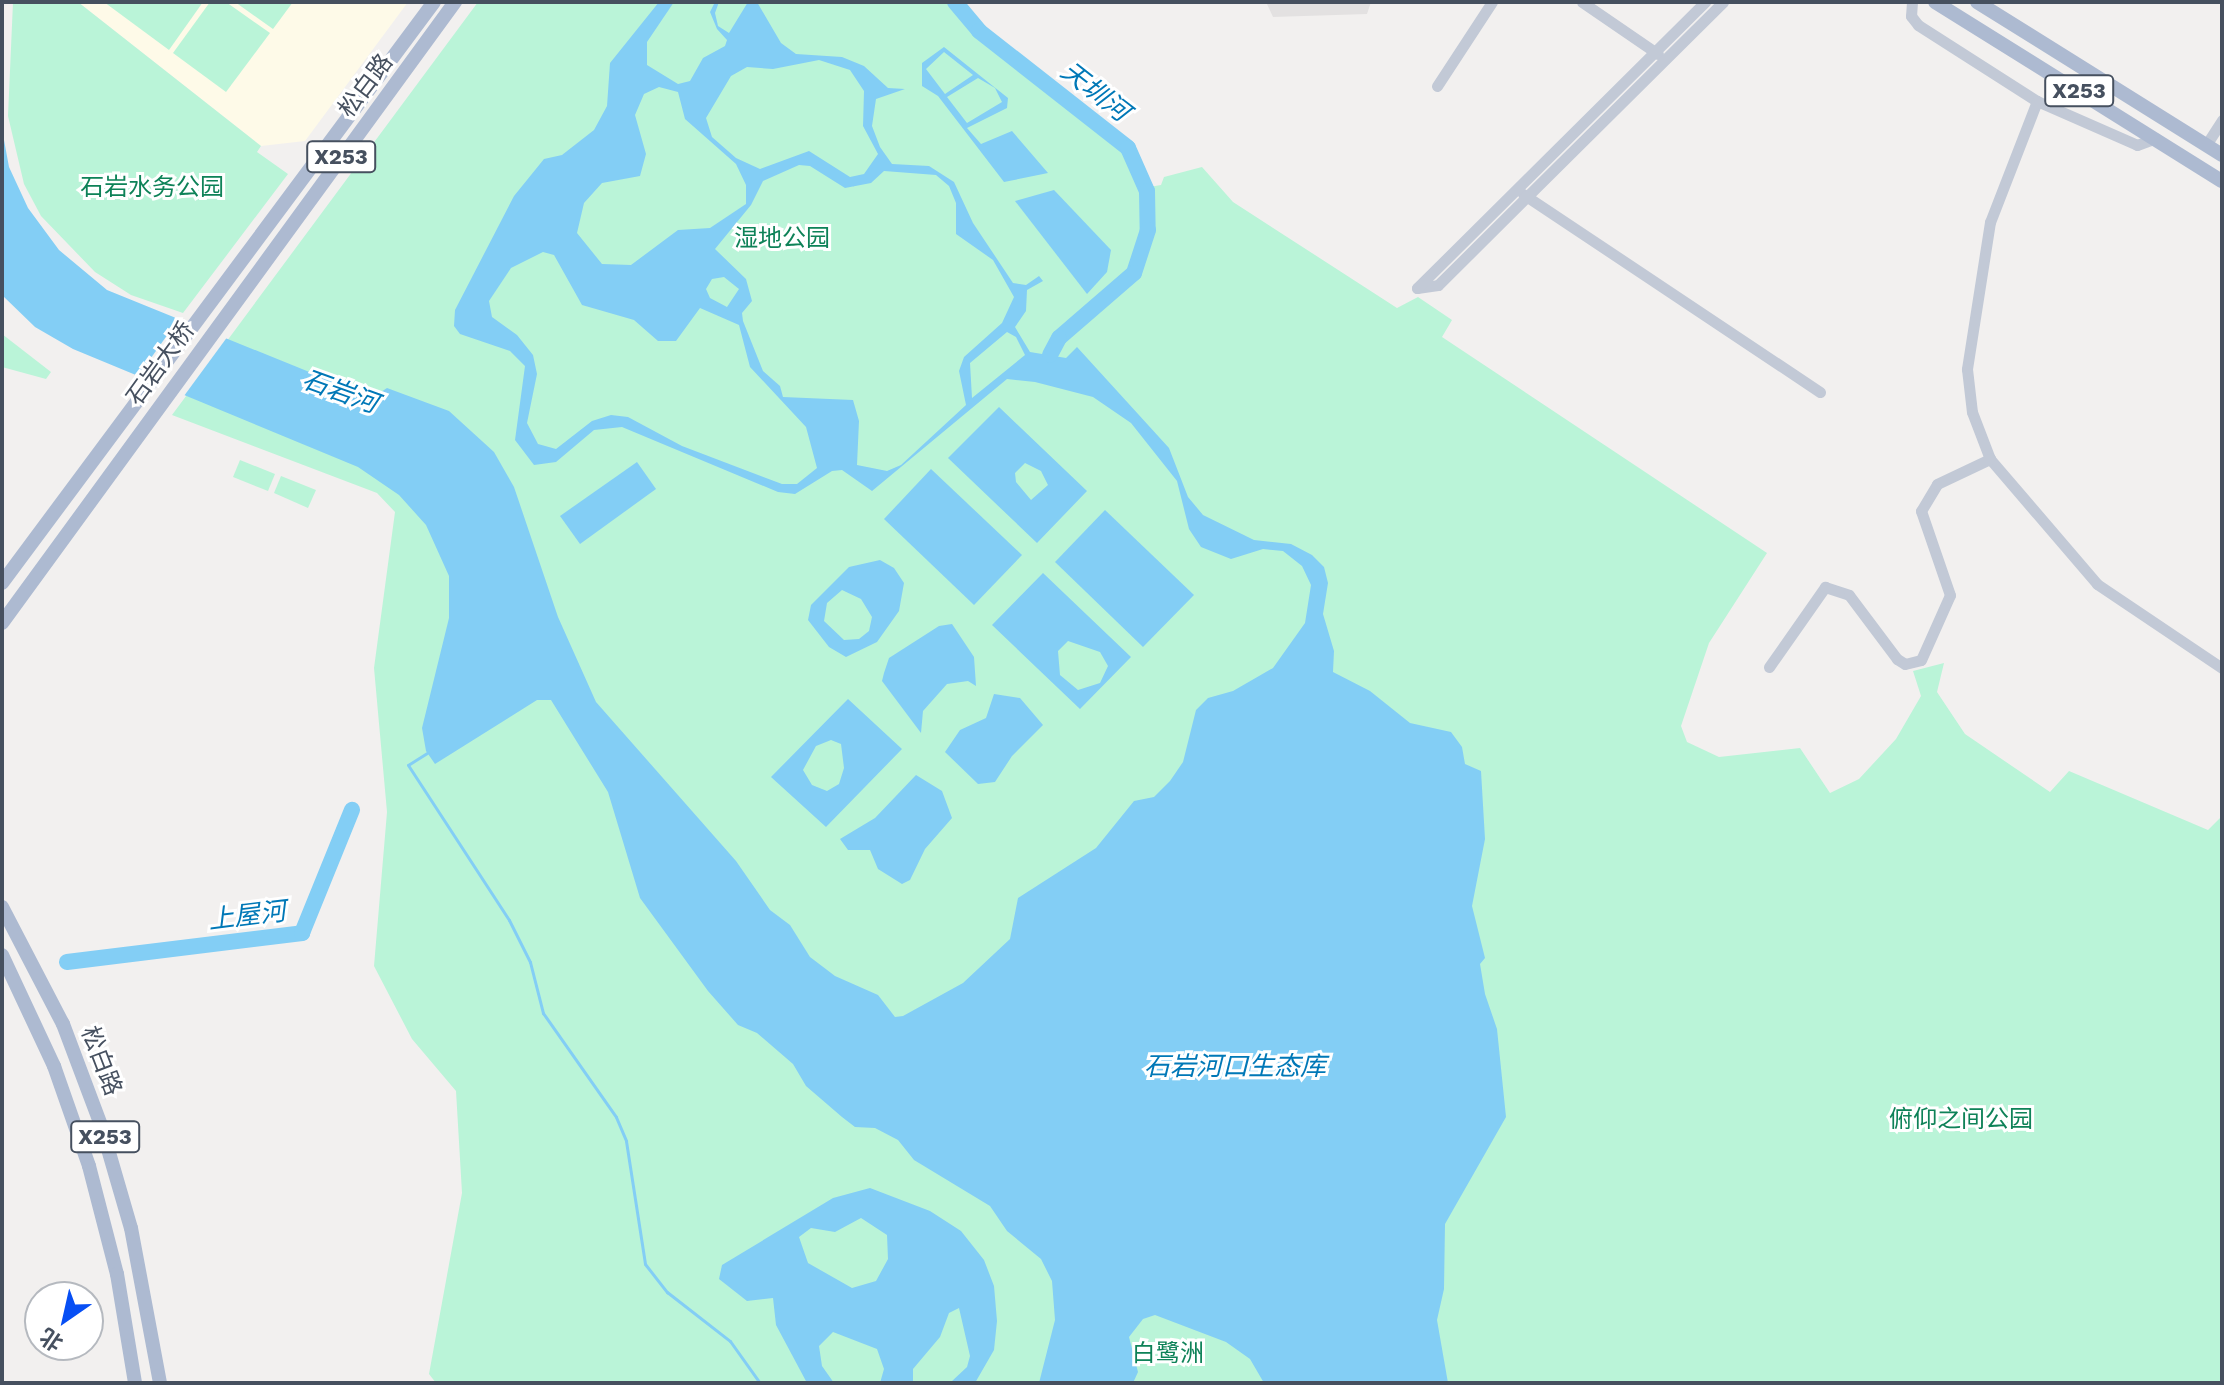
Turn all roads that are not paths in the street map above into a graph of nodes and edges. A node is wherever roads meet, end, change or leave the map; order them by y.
1 (434, 2) edge
2 (455, 2) edge
3 (1492, 2) edge
4 (1582, 2) edge
5 (1705, 2) edge
6 (1723, 2) edge
7 (1912, 2) edge
8 (1935, 2) edge
9 (1977, 2) edge
10 (1660, 56) junction
11 (1437, 86) dead end
12 (2037, 101) junction
13 (2222, 120) edge
14 (2156, 138) junction
15 (2206, 145) junction
16 (2222, 155) edge
17 (2222, 181) edge
18 (1516, 190) junction
19 (1527, 197) junction
20 (212, 301) joint
21 (226, 312) joint
22 (1820, 392) dead end
23 (1990, 459) junction
24 (2, 583) edge
25 (2, 623) edge
26 (1769, 667) dead end
27 (2222, 668) edge
28 (2, 907) edge
29 (2, 955) edge
30 (135, 1383) edge
31 (160, 1383) edge

1 - 20 main road, 松白路 / X253
2 - 21 main road, 松白路 / X253
3 - 11 street
4 - 10 street
5 - 10 street
6 - 10 street
7 - 12 street
8 - 14 main road, X253
9 - 15 main road, X253
10 - 18 street
10 - 19 street
12 - 14 street
12 - 23 street
13 - 15 street
14 - 17 main road, X253
15 - 16 main road, X253
18 - 19 street
18 - 19 street
19 - 22 street
20 - 24 main road, 石岩大桥 / X253
21 - 25 main road, 石岩大桥 / X253
23 - 26 street
23 - 27 street
28 - 31 main road, 松白路 / X253
29 - 30 main road, 松白路 / X253

